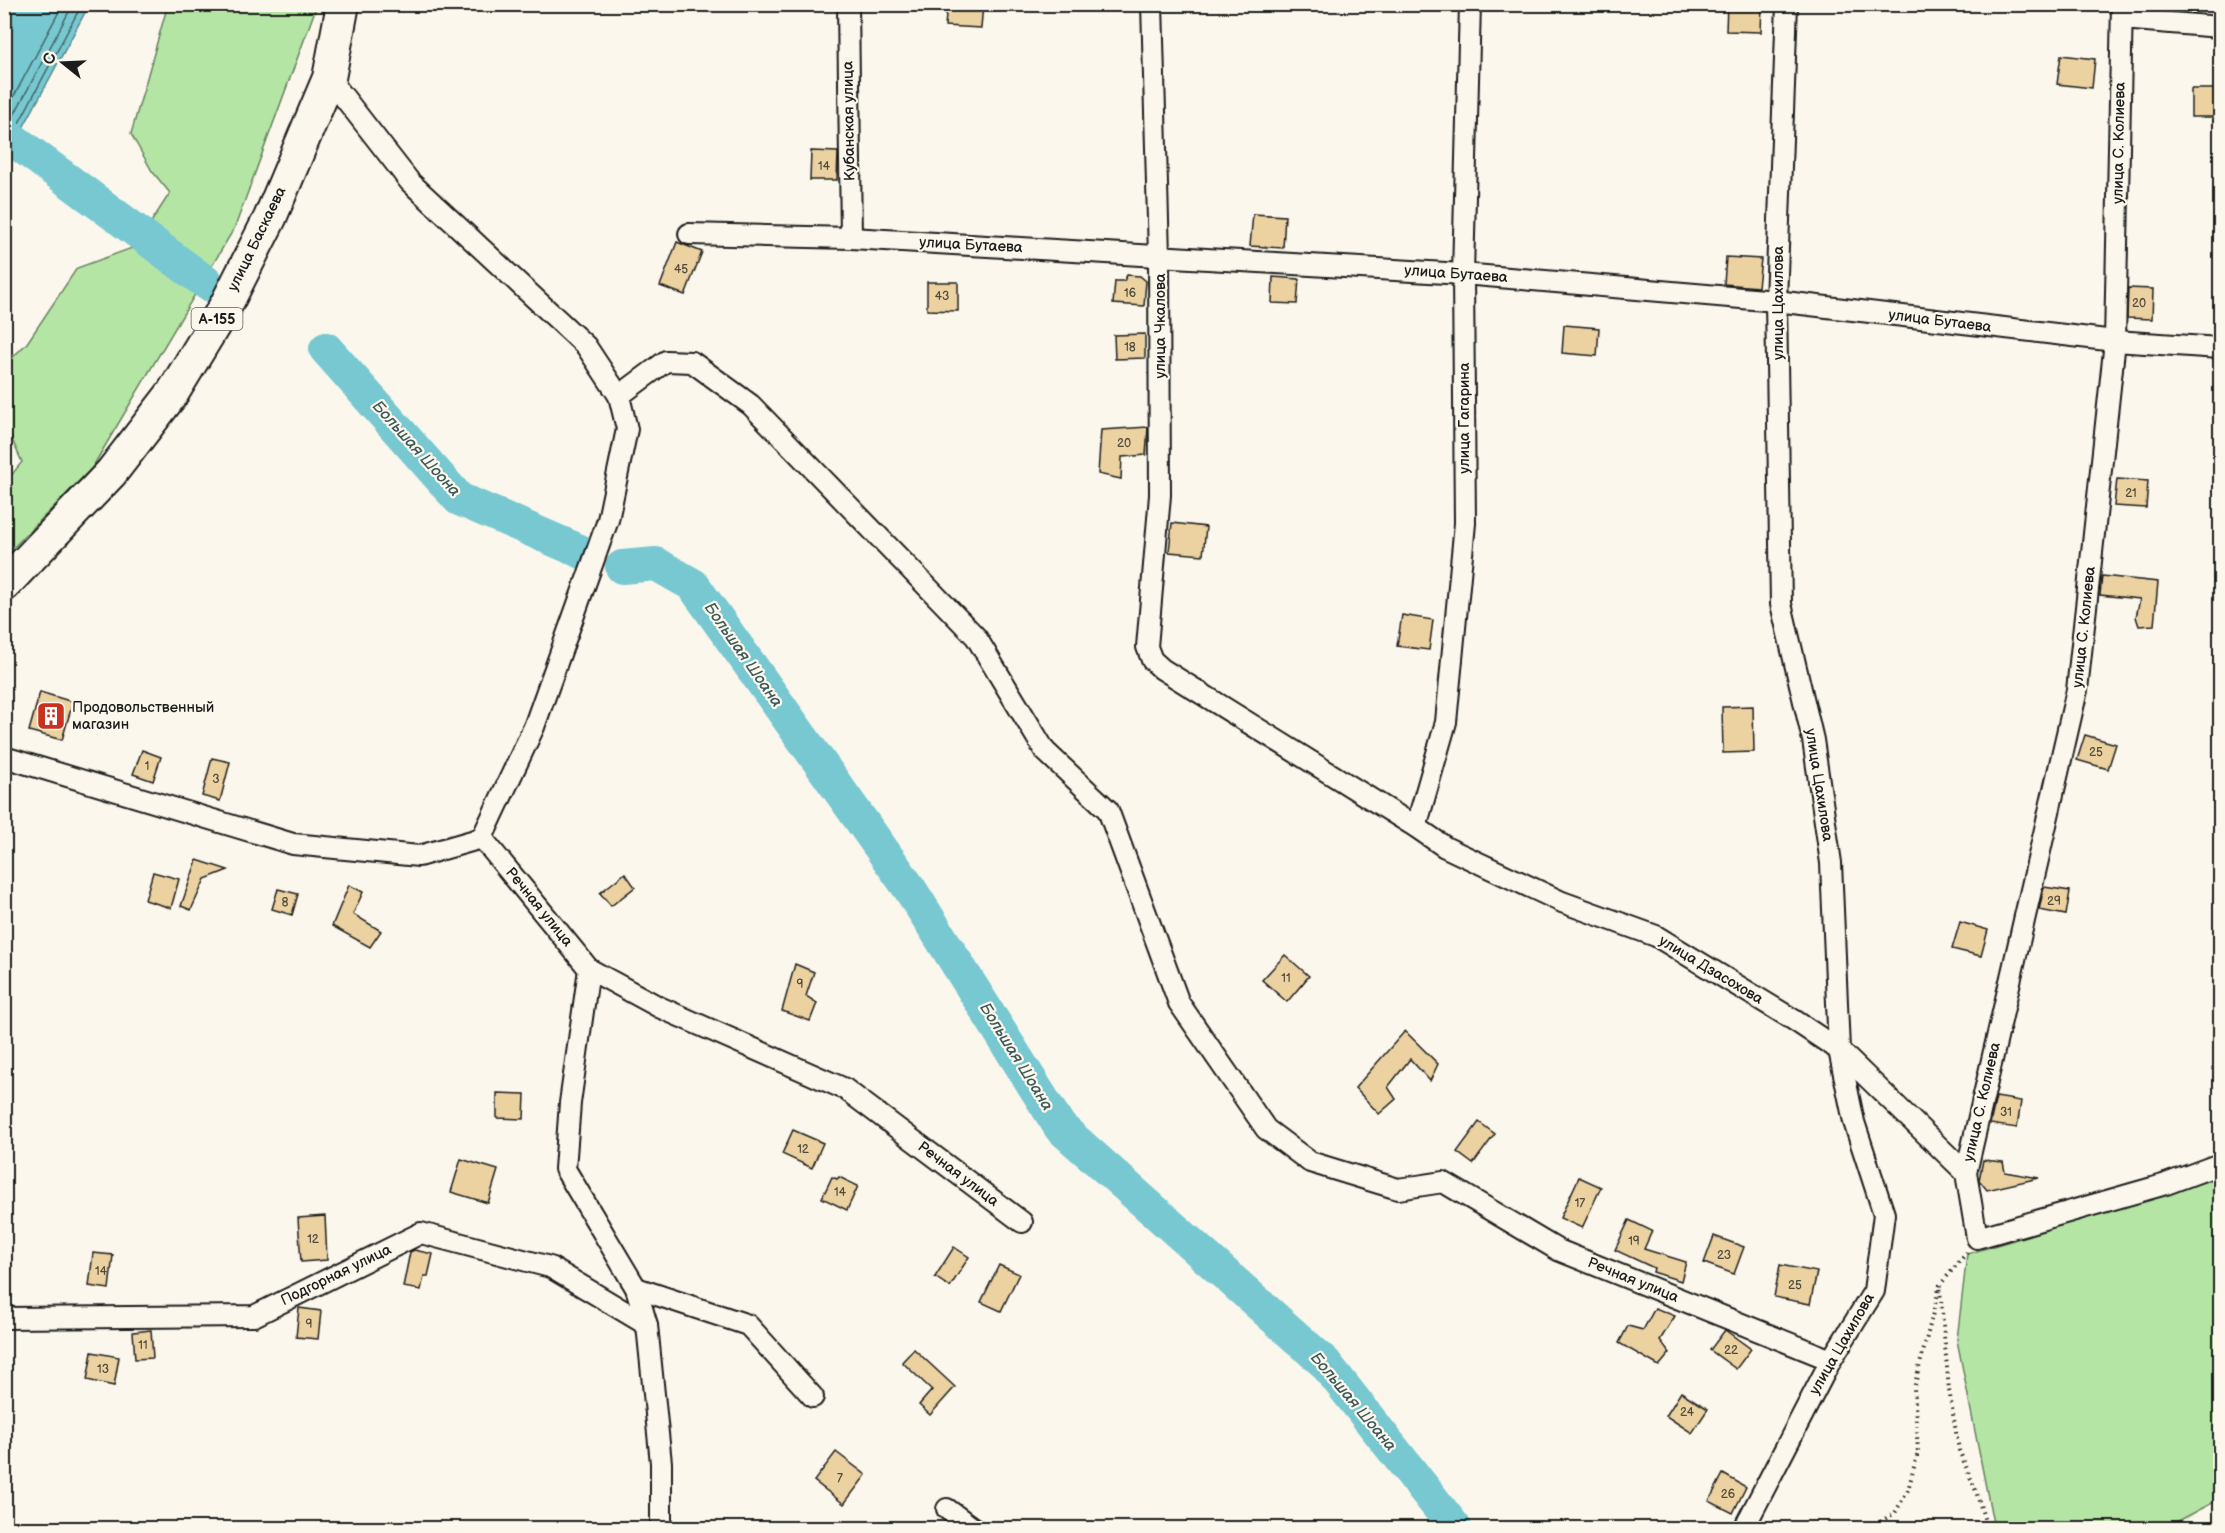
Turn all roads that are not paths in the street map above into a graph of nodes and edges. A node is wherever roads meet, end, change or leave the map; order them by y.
1 (343, 4) edge
2 (848, 4) edge
3 (1152, 4) edge
4 (1470, 4) edge
5 (1787, 4) edge
6 (2122, 12) edge
7 (2220, 27) edge
8 (329, 78) junction
9 (689, 234) dead end
10 (851, 238) junction
11 (1159, 256) junction
12 (1463, 274) junction
13 (1776, 302) junction
14 (2115, 341) junction
15 (2220, 348) edge
16 (619, 396) junction
17 (4, 585) edge
18 (1148, 647) joint
19 (4, 757) edge
20 (1416, 827) junction
21 (482, 838) junction
22 (589, 969) junction
23 (1839, 1050) junction
24 (2220, 1164) edge
25 (1966, 1173) junction
26 (1022, 1222) dead end
27 (636, 1288) junction
28 (4, 1318) edge
29 (646, 1325) junction
30 (1831, 1360) junction
31 (813, 1397) dead end
32 (947, 1509) dead end
33 (661, 1528) edge
34 (973, 1528) edge
35 (1744, 1528) edge

1 - 8 main road, улица Баскаева / А-155
2 - 10 street, Кубанская улица
3 - 11 street, улица Чкалова
4 - 12 street, улица Гагарина
5 - 13 street, улица Цахилова
6 - 7 street
6 - 14 street, улица С. Колиева
8 - 16 street
8 - 17 main road, улица Баскаева / А-155
9 - 10 street, улица Бутаева
10 - 11 street, улица Бутаева
11 - 12 street, улица Бутаева
11 - 18 street, улица Чкалова
12 - 13 street, улица Бутаева
12 - 20 street, улица Гагарина
13 - 14 street, улица Бутаева
13 - 23 street, улица Цахилова
14 - 15 street, улица Бутаева
14 - 25 street, улица С. Колиева
16 - 21 street
16 - 30 street, Речная улица
18 - 20 street, улица Дзасохова
19 - 21 street
20 - 23 street, улица Дзасохова
21 - 22 street, Речная улица
22 - 26 street, Речная улица
22 - 27 street
23 - 25 street, улица Дзасохова
23 - 30 street, улица Цахилова
24 - 25 street, улица С. Колиева
27 - 29 street
27 - 31 street
28 - 29 street, Подгорная улица
29 - 33 street
30 - 35 street, улица Цахилова
32 - 34 street

